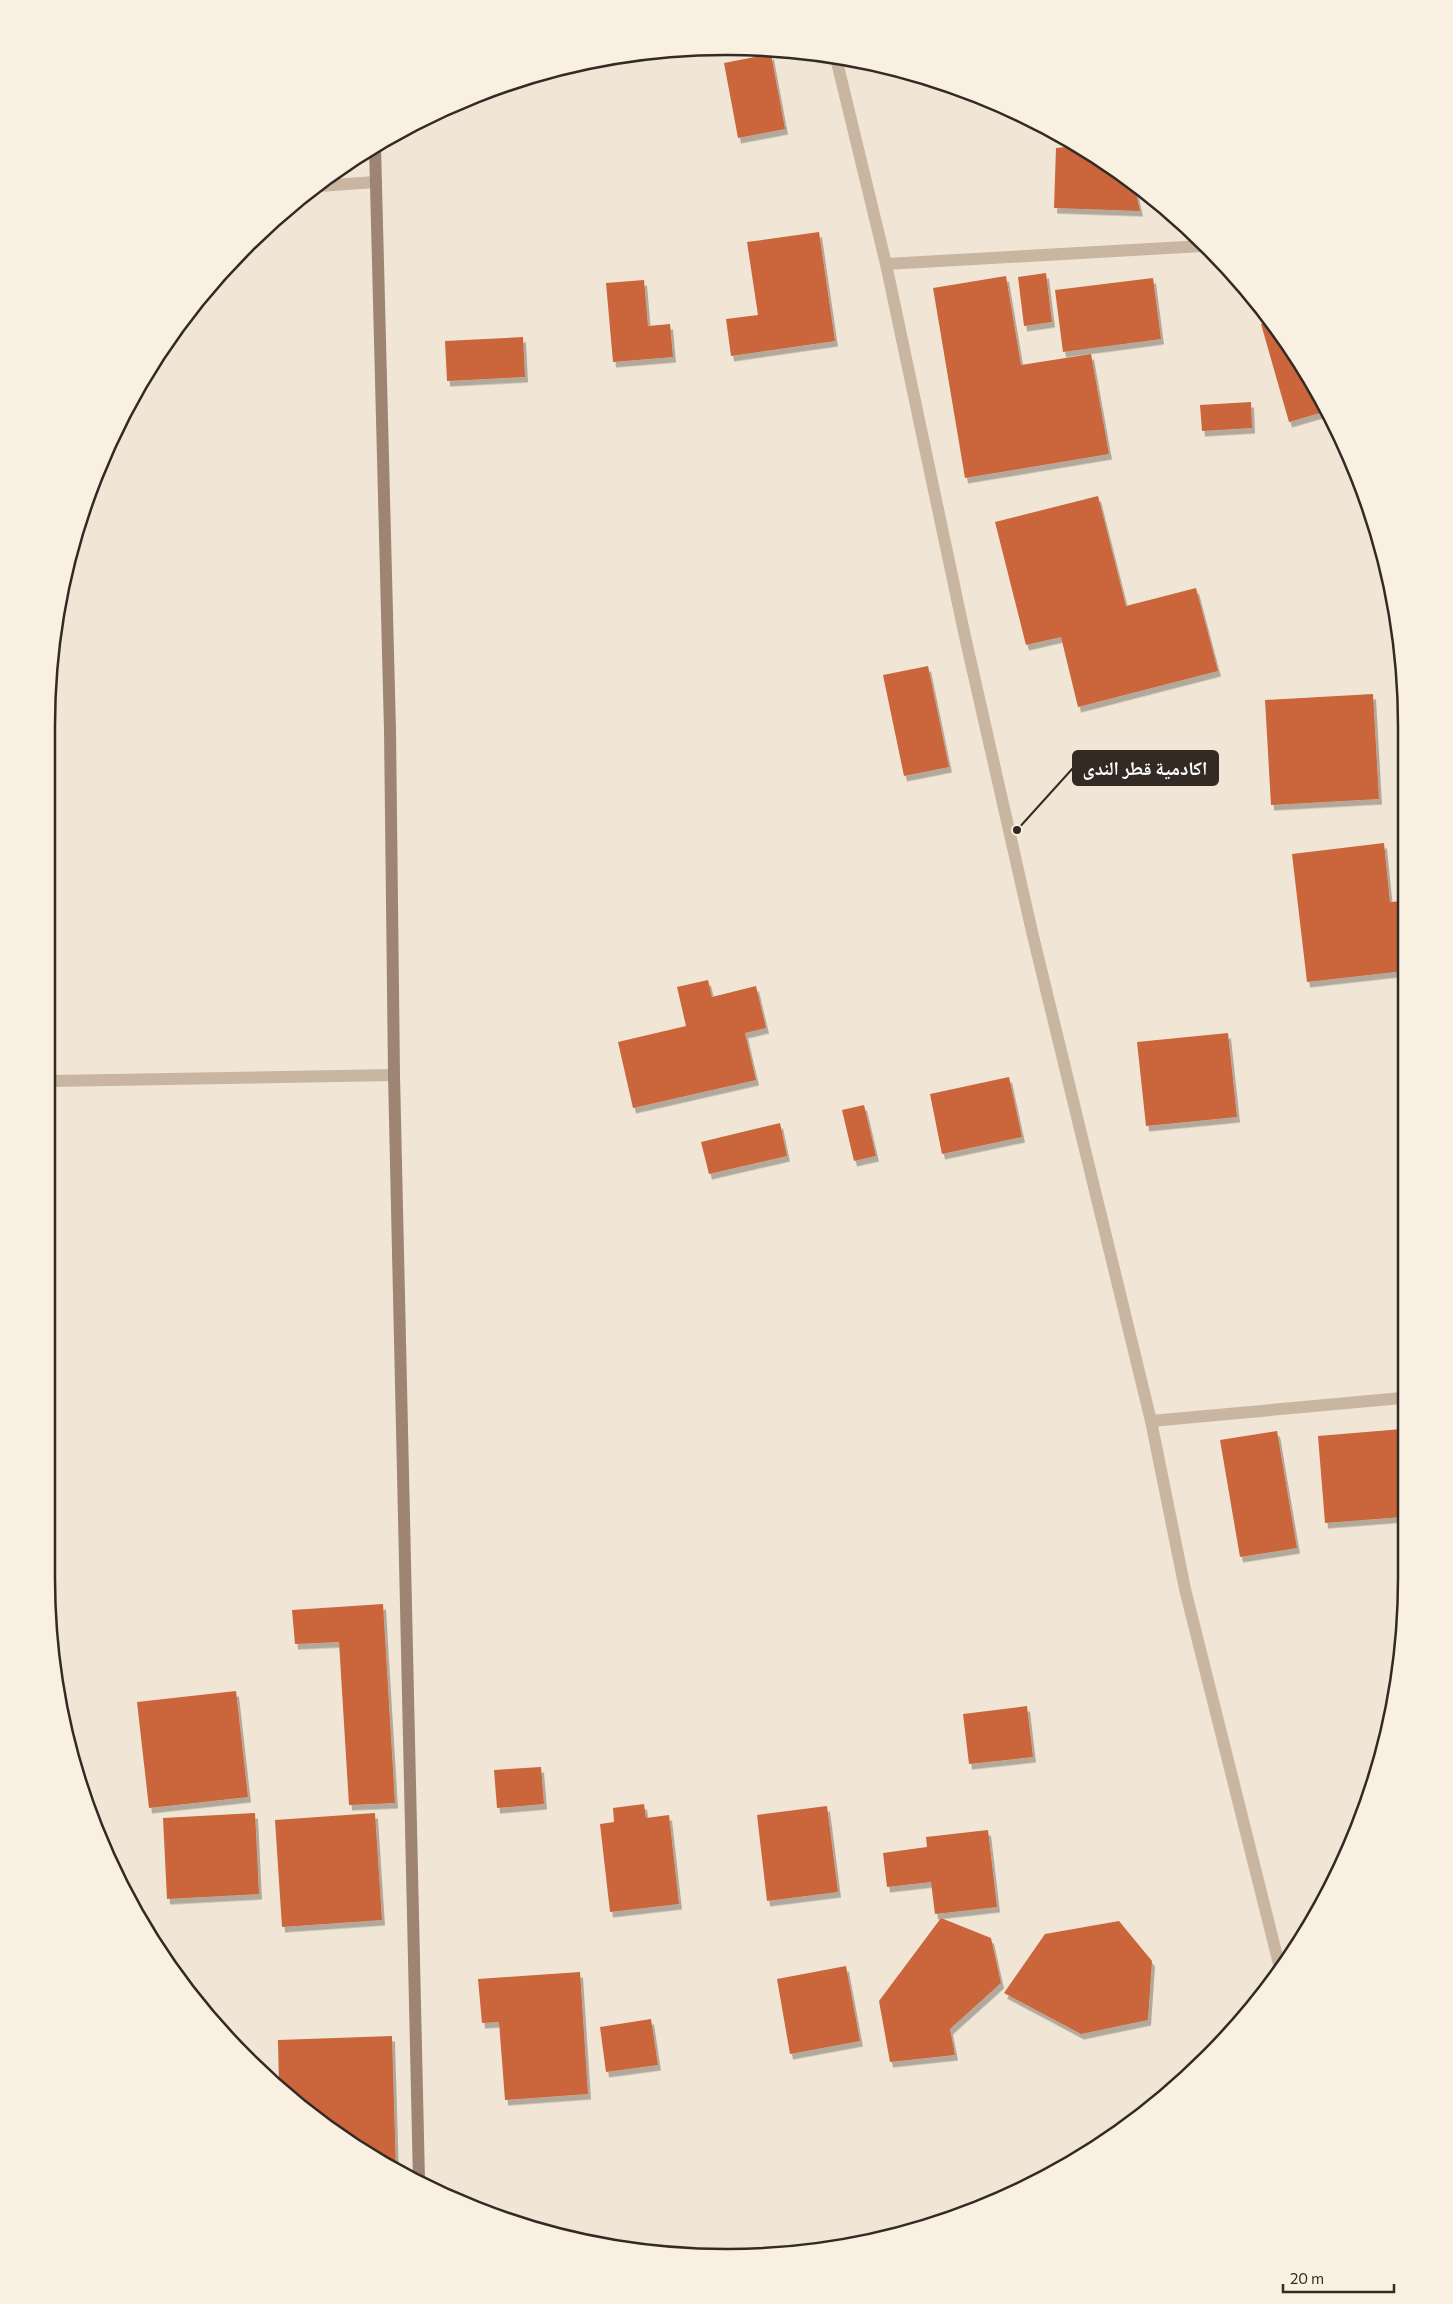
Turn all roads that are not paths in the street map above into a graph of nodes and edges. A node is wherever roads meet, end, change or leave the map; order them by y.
1 (838, 65) edge
2 (375, 155) edge
3 (376, 182) junction
4 (330, 185) edge
5 (1195, 246) edge
6 (886, 264) junction
7 (394, 1075) junction
8 (55, 1081) edge
9 (1398, 1398) edge
10 (1151, 1422) junction
11 (1278, 1960) edge
12 (419, 2174) edge

1 - 6 street
2 - 3 main road
3 - 4 street
3 - 7 main road
5 - 6 street
6 - 10 street
7 - 8 street
7 - 12 main road
9 - 10 street
10 - 11 street

